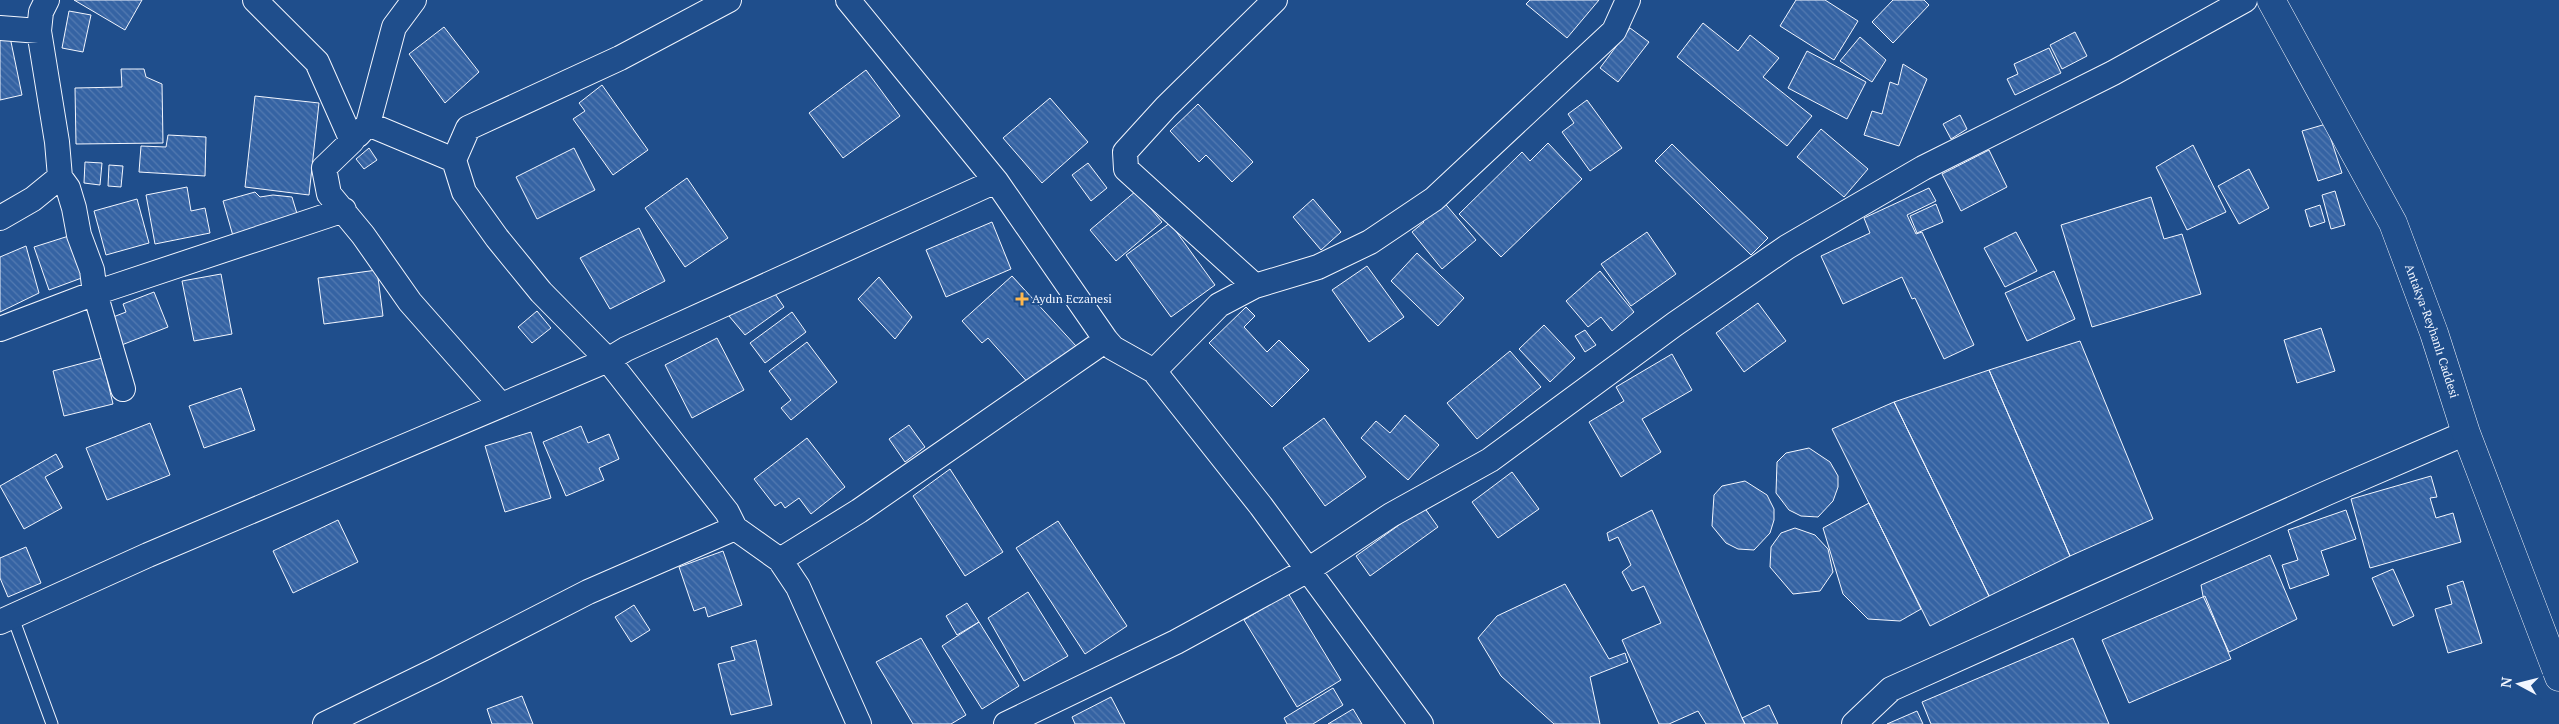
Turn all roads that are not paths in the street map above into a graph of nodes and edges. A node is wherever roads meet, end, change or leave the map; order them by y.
1 (47, 0) edge
2 (255, 0) edge
3 (414, 0) edge
4 (729, 0) edge
5 (848, 0) edge
6 (1275, 0) edge
7 (1628, 0) edge
8 (2245, 0) edge
9 (2271, 0) edge
10 (0, 28) edge
11 (39, 31) junction
12 (368, 124) junction
13 (352, 141) junction
14 (454, 160) junction
15 (60, 177) junction
16 (996, 181) junction
17 (344, 210) junction
18 (0, 218) edge
19 (1255, 286) junction
20 (95, 293) junction
21 (0, 329) edge
22 (1106, 340) junction
23 (608, 360) junction
24 (1154, 371) junction
25 (123, 390) dead end
26 (500, 404) junction
27 (2466, 434) junction
28 (735, 528) junction
29 (780, 560) junction
30 (1308, 570) junction
31 (6, 619) edge
32 (2559, 677) edge
33 (52, 724) edge
34 (325, 724) edge
35 (859, 724) edge
36 (1006, 724) edge
37 (1421, 724) edge
38 (1854, 724) edge

1 - 11 street
2 - 13 street
3 - 12 street
4 - 14 street
5 - 16 street
6 - 19 street
7 - 19 street
8 - 30 street
9 - 27 main road, Antakya-Reyhanlı Caddesi
10 - 11 street
11 - 15 street
12 - 13 street
12 - 14 street
13 - 17 street
14 - 23 street
15 - 18 street
15 - 20 street
16 - 22 street
16 - 23 street
17 - 20 street
17 - 26 street
19 - 24 street
20 - 21 street
20 - 25 street
22 - 24 street
22 - 29 street
23 - 26 street
23 - 28 street
24 - 30 street
26 - 31 street
27 - 32 main road, Antakya-Reyhanlı Caddesi
27 - 38 street
28 - 29 street
28 - 34 street
29 - 35 street
30 - 36 street
30 - 37 street
31 - 33 lane

